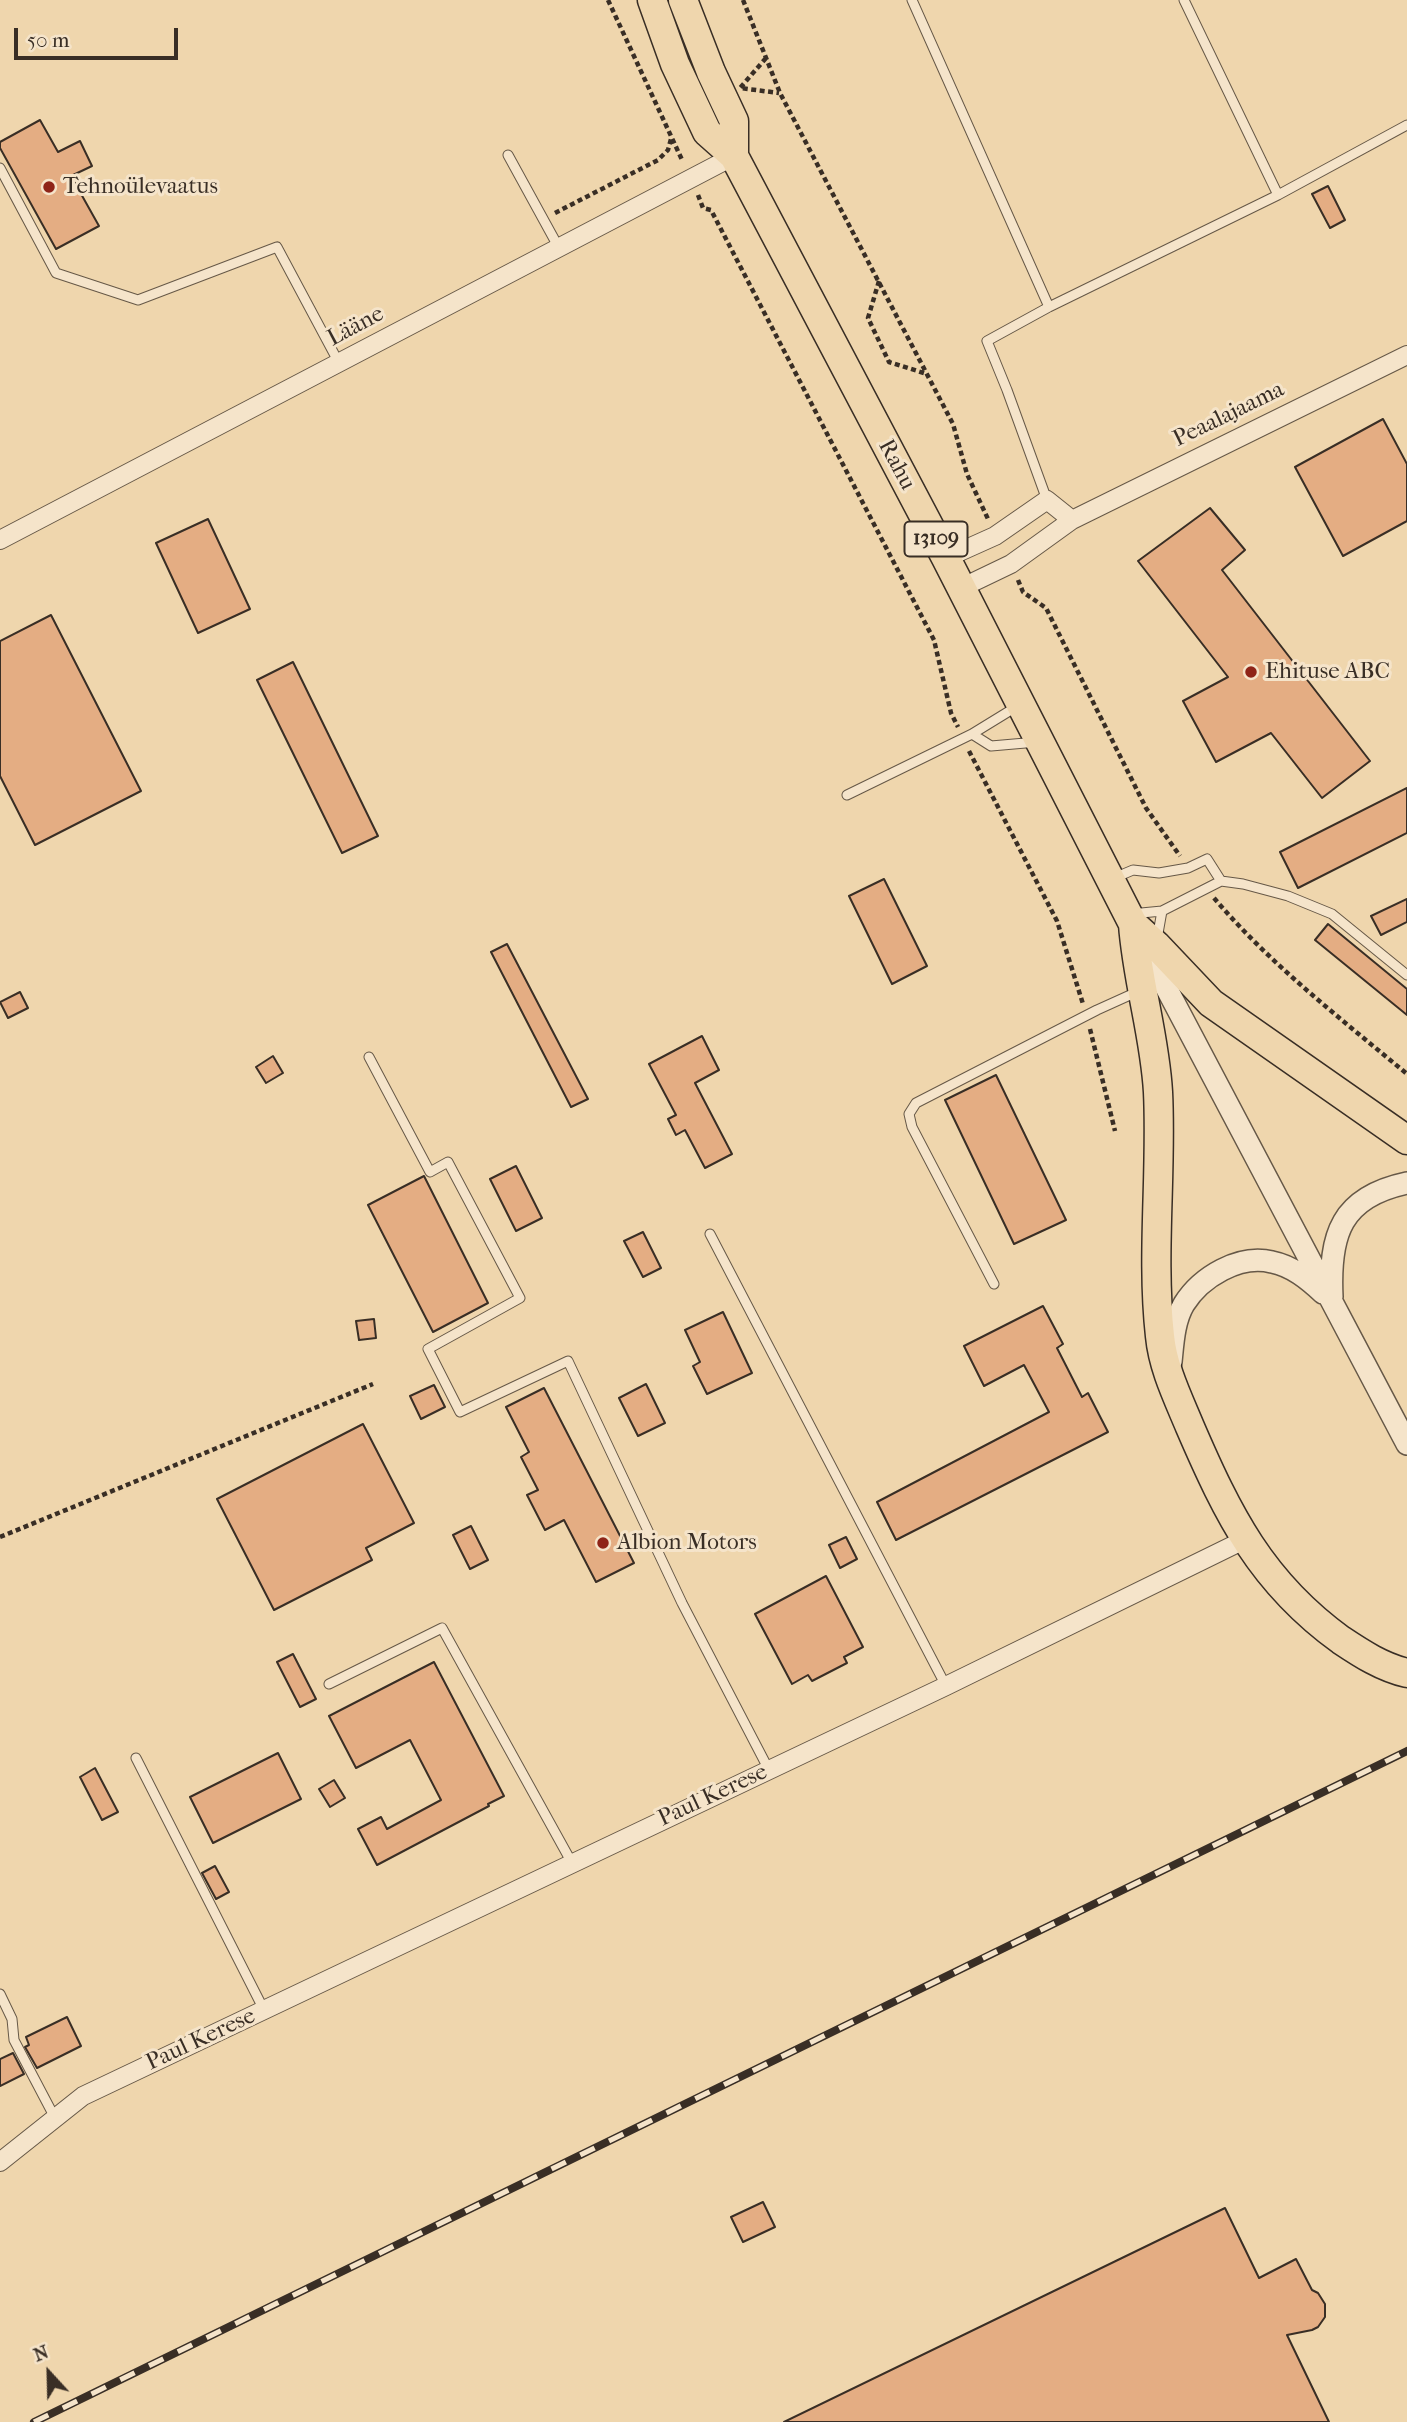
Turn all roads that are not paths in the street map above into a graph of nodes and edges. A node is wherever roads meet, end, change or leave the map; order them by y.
1 (652, 0) edge
2 (682, 0) edge
3 (912, 0) edge
4 (1184, 0) edge
5 (1407, 125) edge
6 (508, 155) dead end
7 (734, 156) junction
8 (0, 167) edge
9 (1278, 195) junction
10 (559, 248) junction
11 (1049, 307) junction
12 (1407, 355) edge
13 (340, 363) junction
14 (1047, 500) junction
15 (1072, 520) junction
16 (0, 540) edge
17 (946, 558) junction
18 (961, 588) junction
19 (1020, 704) junction
20 (968, 736) junction
21 (1040, 742) junction
22 (847, 795) dead end
23 (1110, 879) junction
24 (1221, 881) junction
25 (1162, 911) junction
26 (1130, 919) junction
27 (1156, 945) junction
28 (1407, 975) edge
29 (1142, 990) junction
30 (369, 1057) dead end
31 (1407, 1140) edge
32 (1407, 1182) edge
33 (710, 1234) dead end
34 (994, 1284) dead end
35 (1332, 1303) junction
36 (1170, 1378) junction
37 (1407, 1444) edge
38 (1244, 1540) junction
39 (1407, 1673) edge
40 (329, 1684) dead end
41 (946, 1686) junction
42 (136, 1758) dead end
43 (769, 1770) junction
44 (572, 1863) junction
45 (0, 1994) edge
46 (264, 2010) junction
47 (55, 2118) junction
48 (0, 2162) edge

1 - 7 highway, Rahu / 13109
2 - 7 highway, Rahu / 13109
3 - 11 lane
4 - 9 lane
5 - 9 lane
6 - 10 lane
7 - 10 street, Lääne
7 - 17 highway, Rahu / 13109
8 - 13 lane
9 - 11 lane
10 - 13 street, Lääne
11 - 14 lane
12 - 15 street, Peaalajaama
13 - 16 street, Lääne
14 - 15 street
14 - 17 street
15 - 18 street, Peaalajaama
17 - 18 highway, Rahu / 13109
18 - 19 highway, Rahu / 13109
19 - 20 lane
19 - 21 highway, Rahu / 13109
20 - 21 lane
20 - 22 lane
21 - 23 highway, Rahu / 13109
23 - 24 lane
23 - 26 highway, Rahu / 13109
24 - 25 lane
24 - 28 lane
25 - 26 lane
25 - 27 lane
26 - 27 highway
26 - 29 highway
26 - 35 street, 13109
27 - 31 highway
29 - 34 lane
29 - 36 highway
30 - 43 lane
32 - 35 street
33 - 41 lane
35 - 36 street
35 - 37 street, 13109
36 - 38 highway
38 - 39 highway
38 - 41 street, Paul Kerese
40 - 44 lane
41 - 43 street, Paul Kerese
42 - 46 lane
43 - 44 street, Paul Kerese
44 - 46 street, Paul Kerese
45 - 47 lane
46 - 47 street, Paul Kerese
47 - 48 street, Paul Kerese

